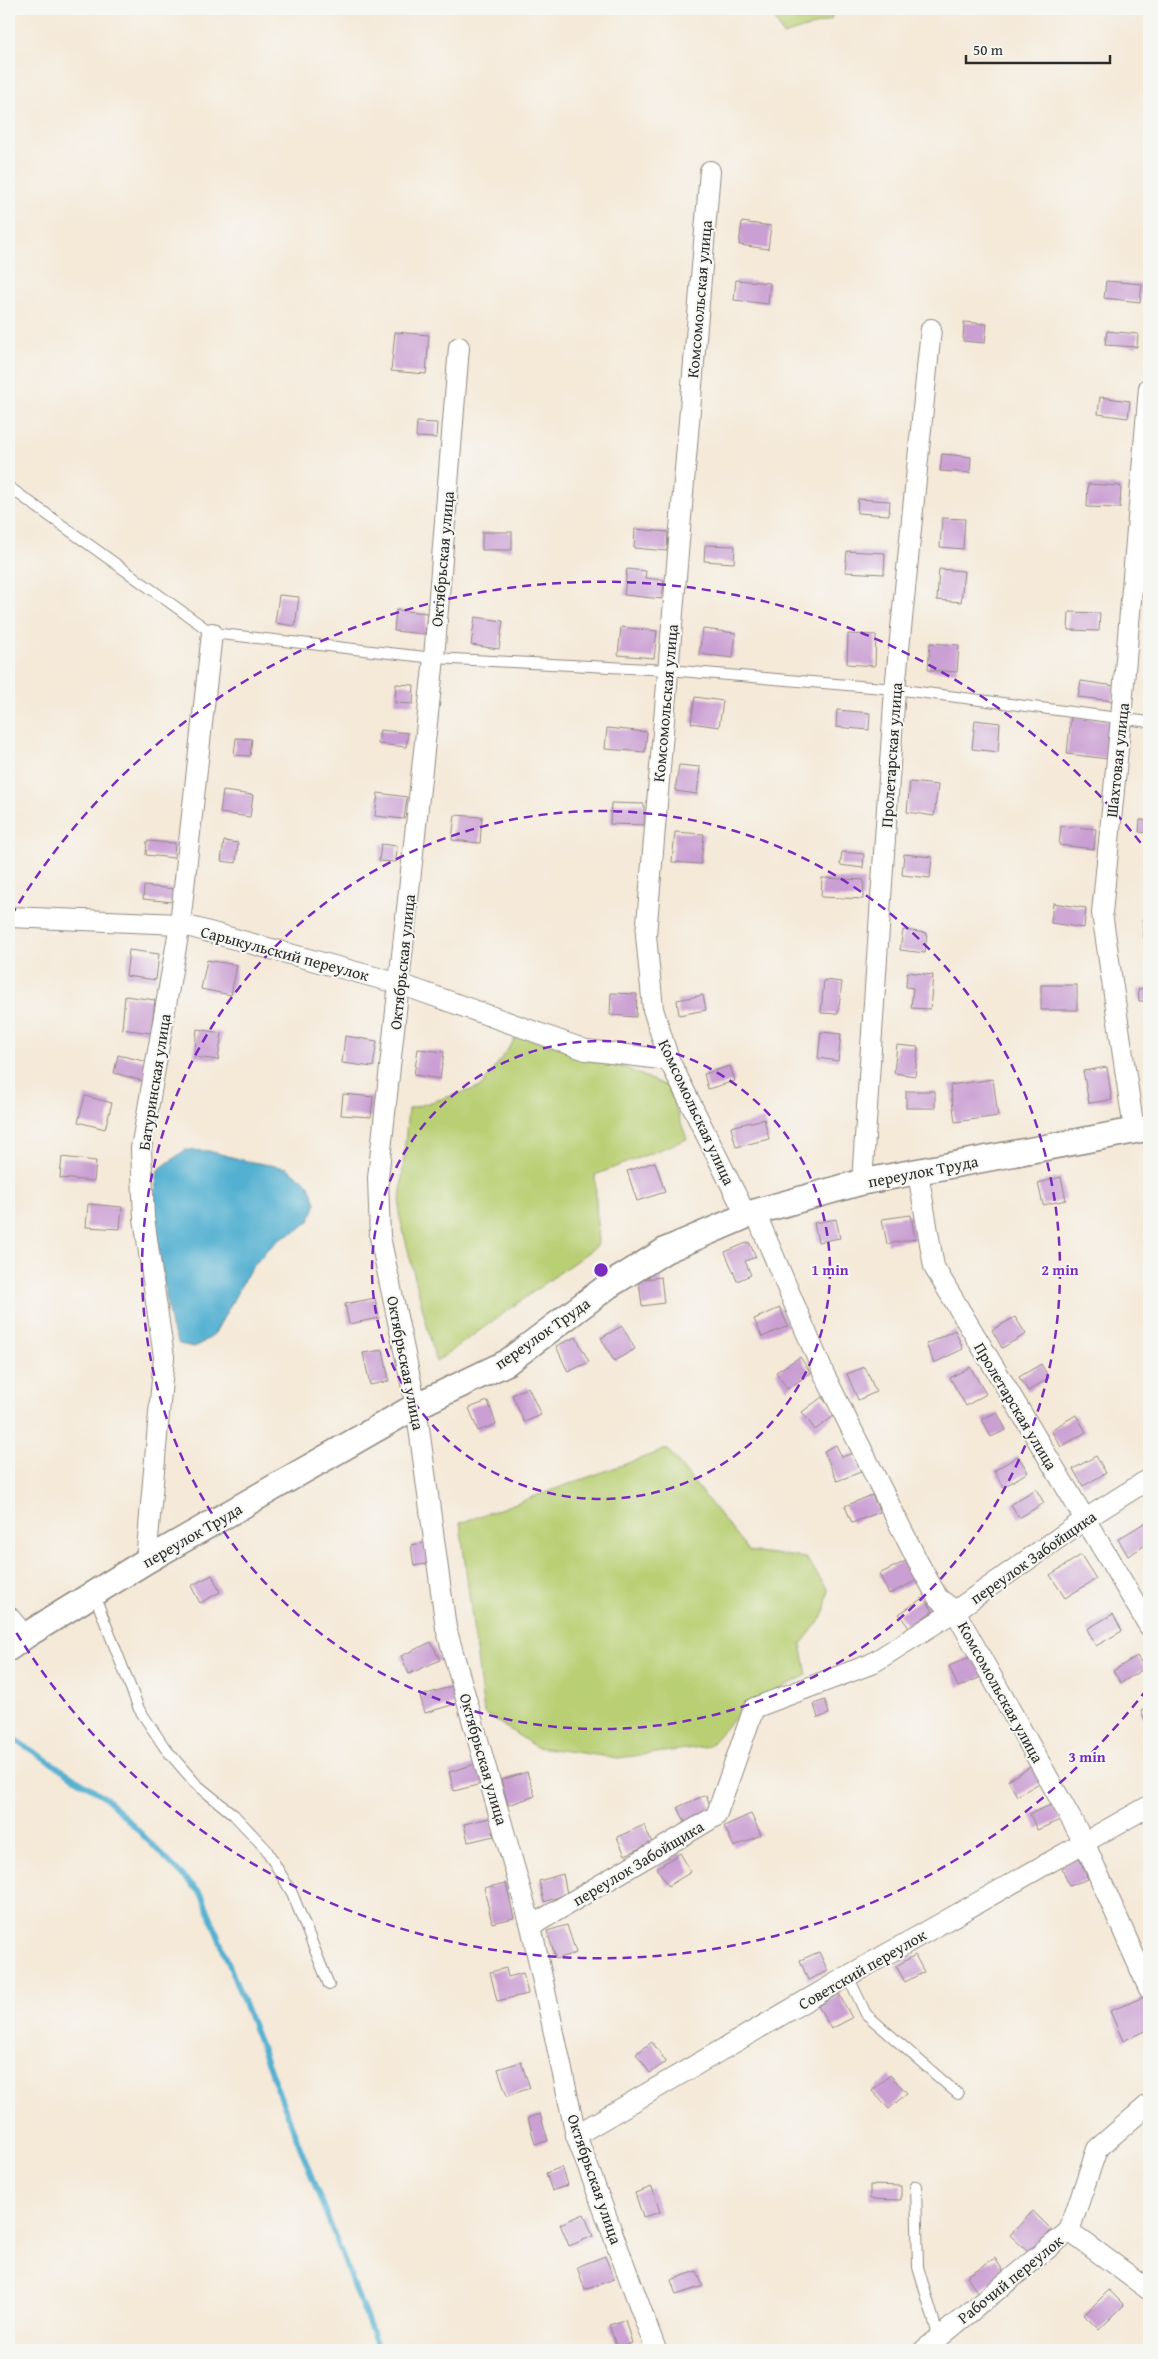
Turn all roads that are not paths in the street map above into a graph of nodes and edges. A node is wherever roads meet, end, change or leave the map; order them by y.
1 (710, 171) dead end
2 (931, 329) dead end
3 (459, 348) dead end
4 (1149, 388) edge
5 (9, 487) edge
6 (212, 633) junction
7 (434, 658) junction
8 (668, 670) junction
9 (895, 689) junction
10 (1121, 718) junction
11 (1149, 722) edge
12 (9, 917) edge
13 (180, 924) junction
14 (400, 984) junction
15 (670, 1060) junction
16 (1142, 1129) edge
17 (918, 1172) junction
18 (862, 1182) junction
19 (750, 1214) junction
20 (416, 1406) junction
21 (1149, 1479) edge
22 (1084, 1520) junction
23 (146, 1561) junction
24 (94, 1593) junction
25 (956, 1611) junction
26 (9, 1617) edge
27 (1149, 1626) edge
28 (17, 1642) edge
29 (1149, 1806) edge
30 (1084, 1842) junction
31 (531, 1926) junction
32 (848, 1976) junction
33 (329, 1985) dead end
34 (1149, 1989) edge
35 (958, 2094) dead end
36 (1149, 2104) edge
37 (576, 2135) junction
38 (916, 2186) dead end
39 (1069, 2231) junction
40 (1149, 2290) edge
41 (931, 2344) edge
42 (656, 2350) edge

1 - 8 street, Комсомольская улица
2 - 9 street, Пролетарская улица
3 - 7 street, Октябрьская улица
4 - 10 street, Шахтовая улица
5 - 6 lane
6 - 7 lane
6 - 13 street, Батуринская улица
7 - 8 lane
7 - 14 street, Октябрьская улица
8 - 9 lane
8 - 15 street, Комсомольская улица
9 - 10 lane
9 - 18 street, Пролетарская улица
10 - 11 lane
10 - 16 street, Шахтовая улица
12 - 13 street, Сарыкульский переулок
13 - 14 street, Сарыкульский переулок
13 - 23 street, Батуринская улица
14 - 15 street, Сарыкульский переулок
14 - 20 street, Октябрьская улица
15 - 19 street, Комсомольская улица
16 - 17 street, переулок Труда
17 - 18 street, переулок Труда
17 - 22 street, Пролетарская улица
18 - 19 street, переулок Труда
19 - 20 street, переулок Труда
19 - 25 street, Комсомольская улица
20 - 23 street, переулок Труда
20 - 31 street, Октябрьская улица
21 - 22 street, переулок Забойщика
22 - 25 street, переулок Забойщика
22 - 27 street, Пролетарская улица
23 - 24 street, переулок Труда
24 - 28 street, переулок Труда
24 - 33 lane
25 - 30 street, Комсомольская улица
25 - 31 street, переулок Забойщика
26 - 28 street
29 - 30 street, Советский переулок
30 - 32 street, Советский переулок
30 - 34 street, Комсомольская улица
31 - 37 street, Октябрьская улица
32 - 35 lane
32 - 37 street, Советский переулок
36 - 39 street, Рабочий переулок
37 - 42 street, Октябрьская улица
38 - 41 lane
39 - 40 street
39 - 41 street, Рабочий переулок

